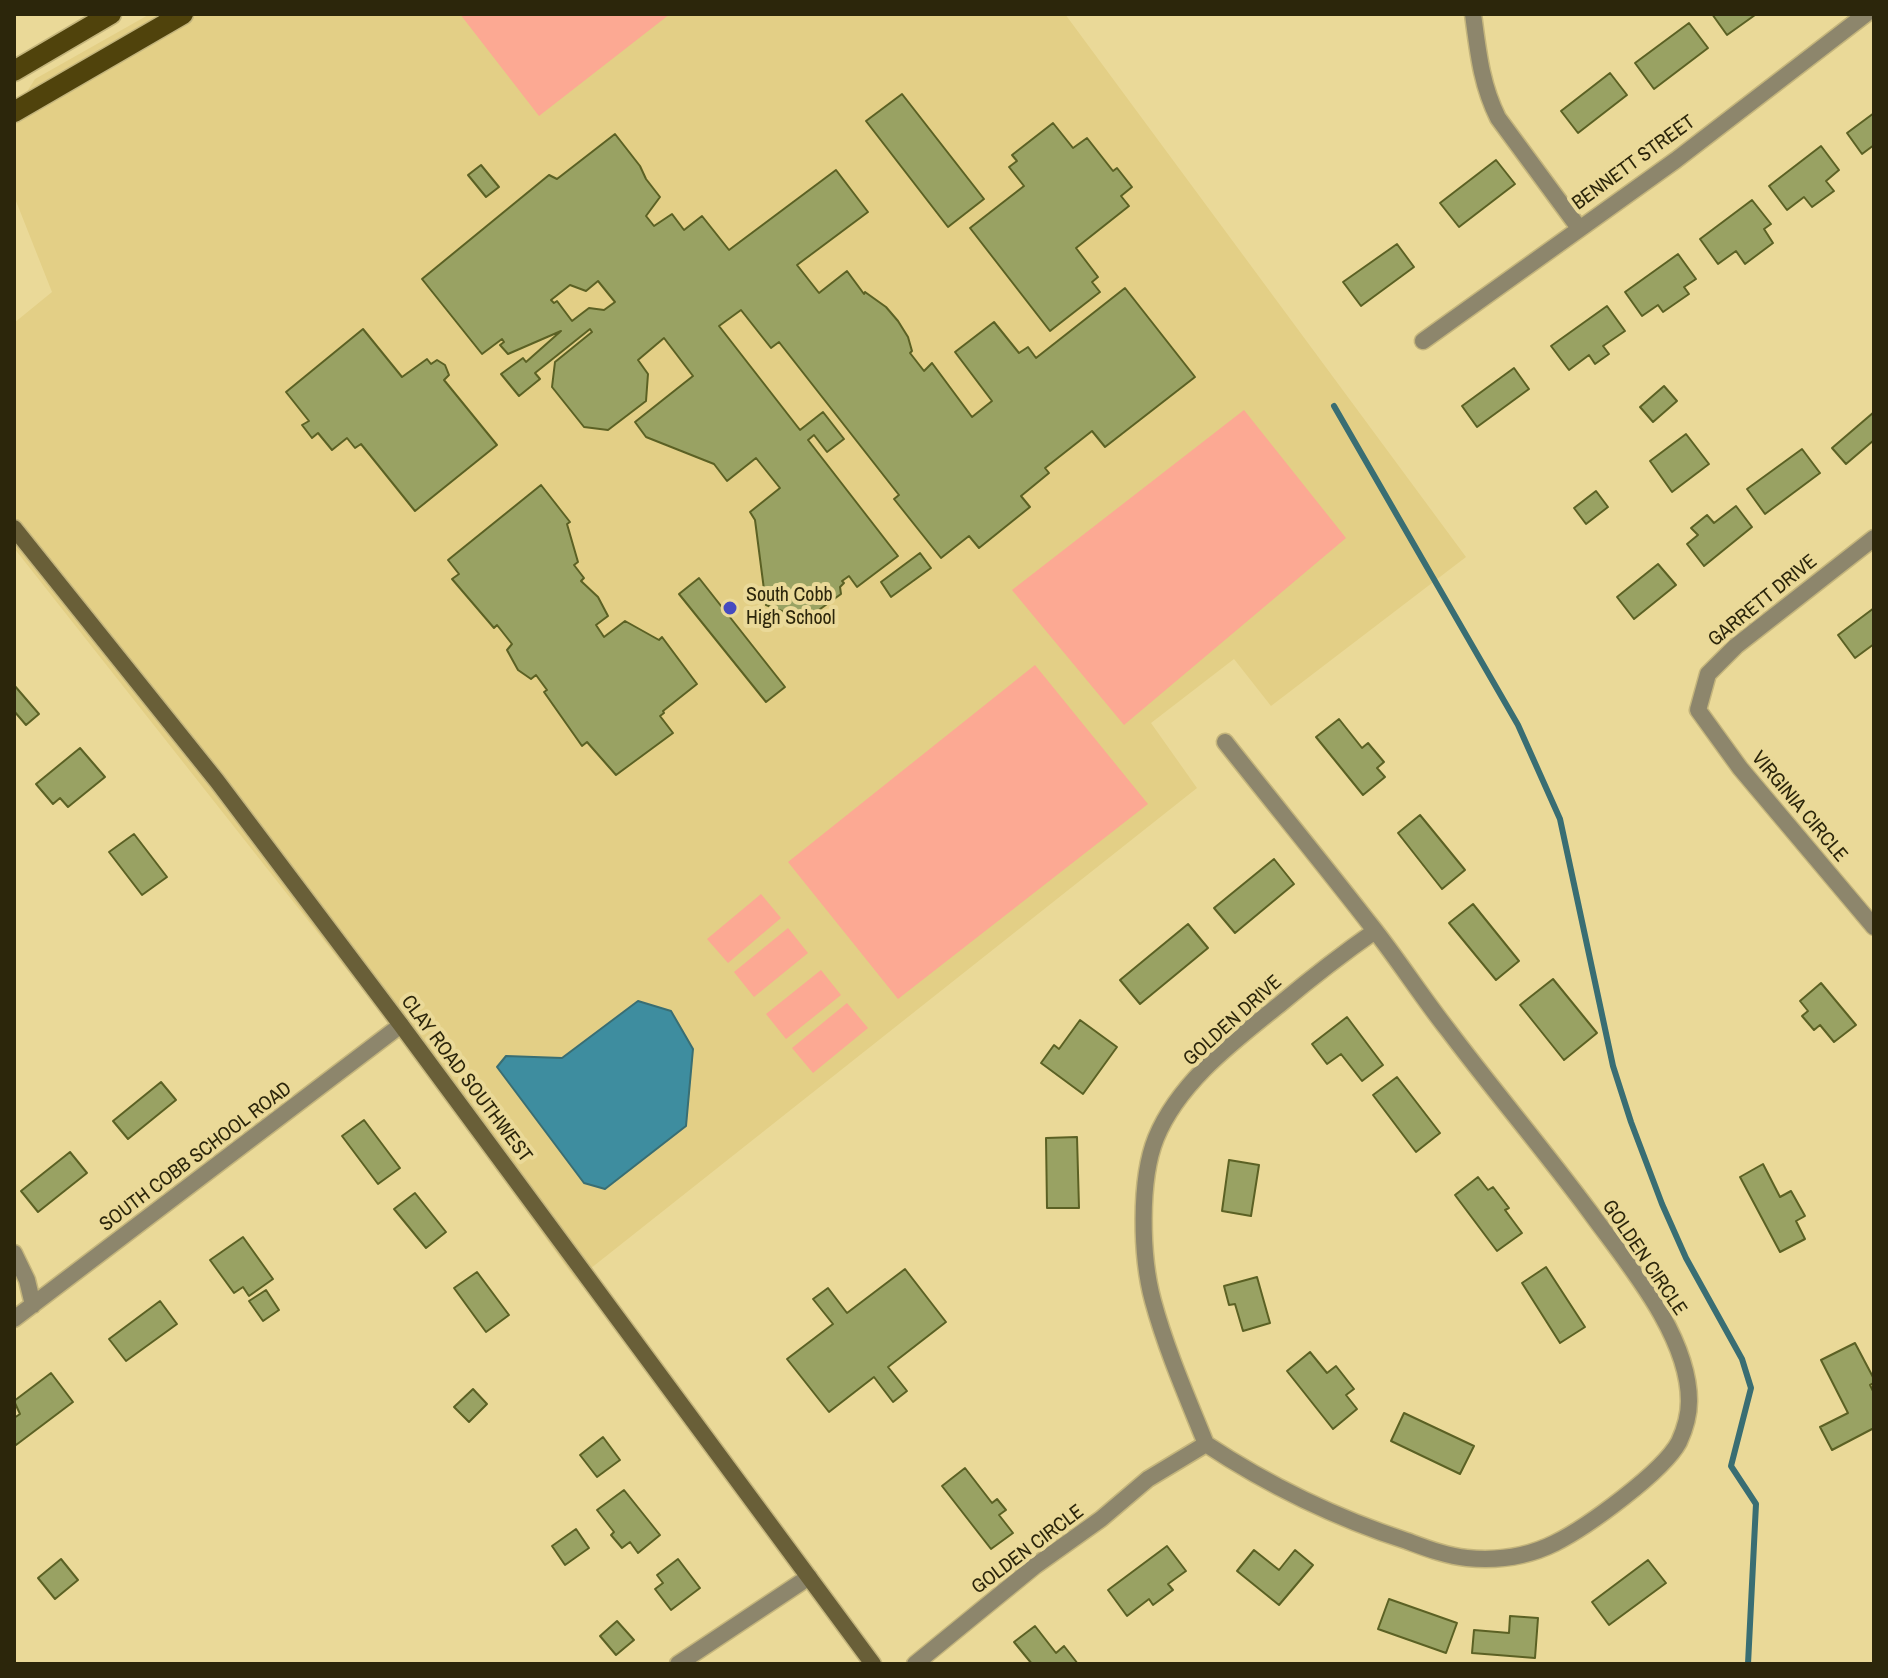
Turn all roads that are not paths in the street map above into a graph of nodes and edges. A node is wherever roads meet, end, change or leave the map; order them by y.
1 (111, 14) edge
2 (183, 14) edge
3 (1473, 14) edge
4 (1866, 14) edge
5 (14, 71) edge
6 (14, 112) edge
7 (1579, 228) junction
8 (1423, 341) dead end
9 (14, 528) edge
10 (1874, 538) edge
11 (1698, 710) joint
12 (1225, 742) dead end
13 (1874, 927) edge
14 (1375, 931) junction
15 (401, 1025) junction
16 (14, 1253) edge
17 (33, 1305) junction
18 (14, 1319) edge
19 (1206, 1444) junction
20 (809, 1577) junction
21 (678, 1664) edge
22 (873, 1664) edge
23 (915, 1664) edge

1 - 5 main road
2 - 6 main road
3 - 7 street
4 - 7 street, BENNETT STREET
7 - 8 street, BENNETT STREET
9 - 15 street, CLAY ROAD SOUTHWEST
10 - 11 street, GARRETT DRIVE
11 - 13 street, VIRGINIA CIRCLE
12 - 14 street, GOLDEN CIRCLE
14 - 19 street, GOLDEN DRIVE
14 - 19 street, GOLDEN CIRCLE
15 - 17 street, SOUTH COBB SCHOOL ROAD
15 - 20 street, CLAY ROAD SOUTHWEST
16 - 17 street
17 - 18 street, SOUTH COBB SCHOOL ROAD
19 - 23 street, GOLDEN CIRCLE
20 - 21 street
20 - 22 street, CLAY ROAD SOUTHWEST

